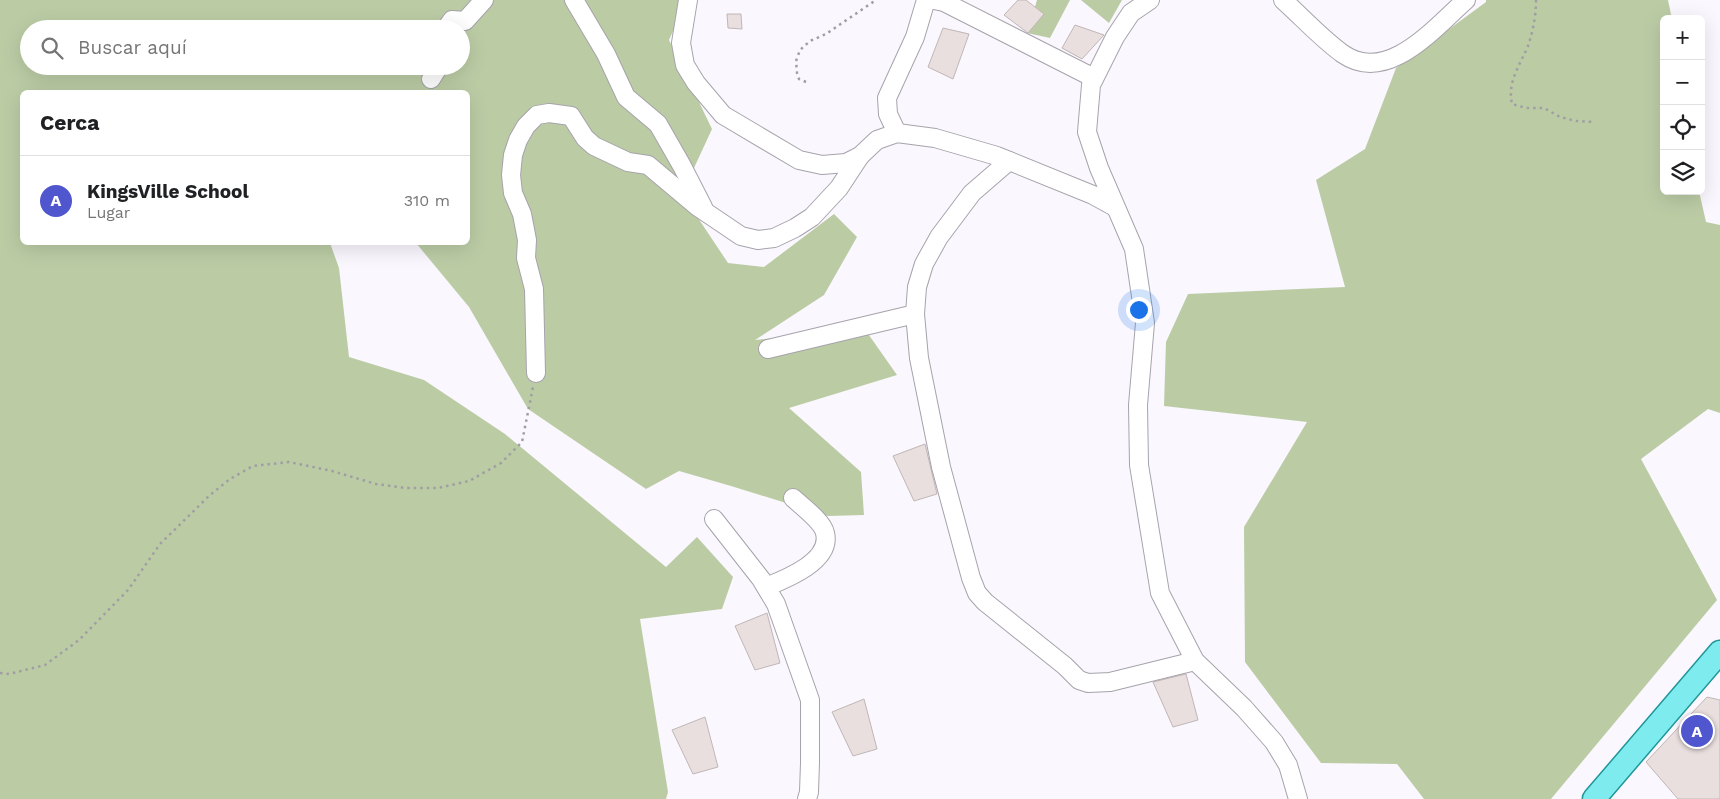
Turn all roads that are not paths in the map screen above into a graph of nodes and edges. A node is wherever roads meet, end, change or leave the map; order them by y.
1 (484, 0) edge
2 (574, 0) edge
3 (688, 0) edge
4 (926, 0) edge
5 (934, 0) edge
6 (1150, 0) edge
7 (1283, 0) edge
8 (1466, 0) edge
9 (466, 20) edge
10 (1094, 78) junction
11 (897, 133) junction
12 (860, 156) junction
13 (1009, 161) junction
14 (1116, 206) junction
15 (706, 212) junction
16 (915, 314) junction
17 (768, 349) dead end
18 (536, 373) road end
19 (794, 498) dead end
20 (714, 519) dead end
21 (766, 587) junction
22 (1720, 652) edge
23 (1195, 661) junction
24 (807, 799) edge
25 (1298, 799) edge
26 (1594, 799) edge

1 - 9 street
2 - 15 street
3 - 12 street
4 - 11 street
5 - 10 street
6 - 10 street
7 - 8 street
10 - 14 street
11 - 12 street
11 - 13 street
12 - 15 street
13 - 14 street
13 - 16 street
14 - 23 street
15 - 18 street
16 - 17 street
16 - 23 street
19 - 21 street
20 - 21 street
21 - 24 street
22 - 26 main road
23 - 25 street

